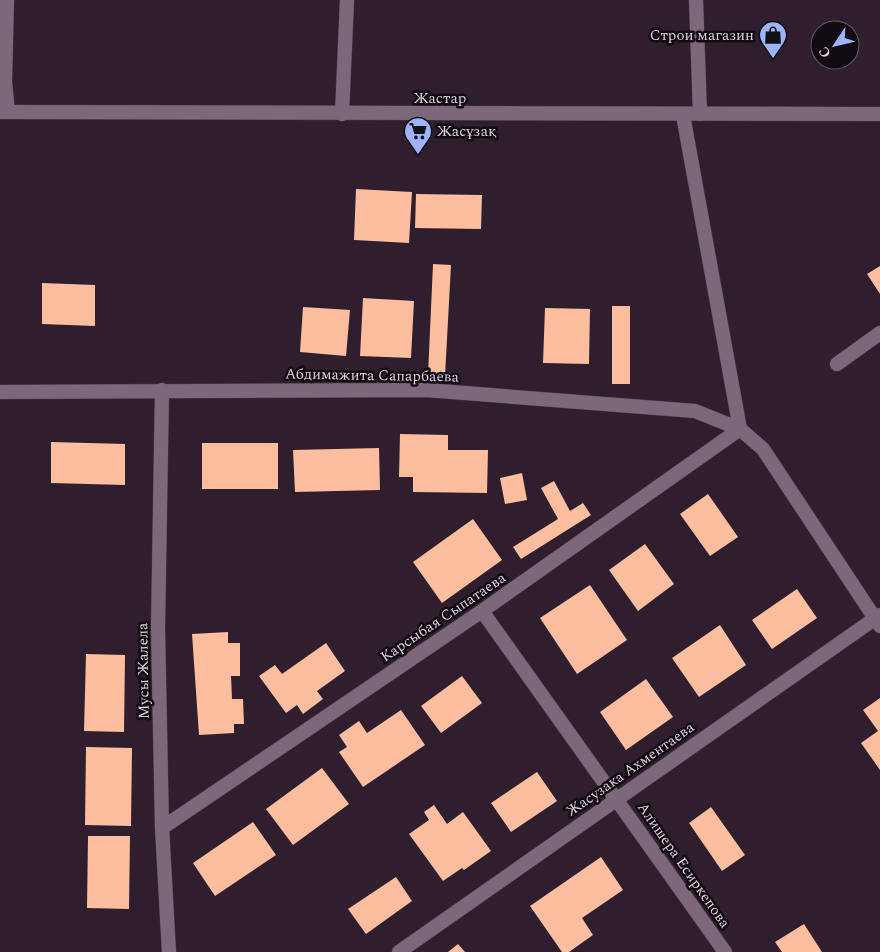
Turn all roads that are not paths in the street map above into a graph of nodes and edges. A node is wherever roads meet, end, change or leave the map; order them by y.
1 (7, 0) edge
2 (347, 0) edge
3 (696, 0) edge
4 (4, 112) edge
5 (342, 114) junction
6 (700, 114) junction
7 (880, 114) edge
8 (682, 115) junction
9 (880, 333) edge
10 (837, 364) dead end
11 (162, 390) junction
12 (0, 392) edge
13 (740, 428) junction
14 (482, 611) junction
15 (878, 620) edge
16 (617, 797) junction
17 (162, 828) junction
18 (168, 952) edge
19 (399, 952) edge
20 (725, 952) edge

1 - 4 street
2 - 5 street
3 - 6 street
4 - 5 street, Жастар
5 - 8 street, Жастар
6 - 7 street, Жастар
6 - 8 street, Жастар
8 - 13 street
9 - 10 street
11 - 12 street, Абдимажита Сапарбаева
11 - 13 street, Абдимажита Сапарбаева
11 - 17 street, Мусы Жалела
13 - 14 street, Карсыбая Сыпатаева
13 - 15 street, Абдимажита Сапарбаева
14 - 16 street, Алишера Есиркепова
14 - 17 street, Карсыбая Сыпатаева
15 - 16 street, Жасузака Ахментаева
16 - 19 street, Жасузака Ахментаева
16 - 20 street, Алишера Есиркепова
17 - 18 street, Мусы Жалела

